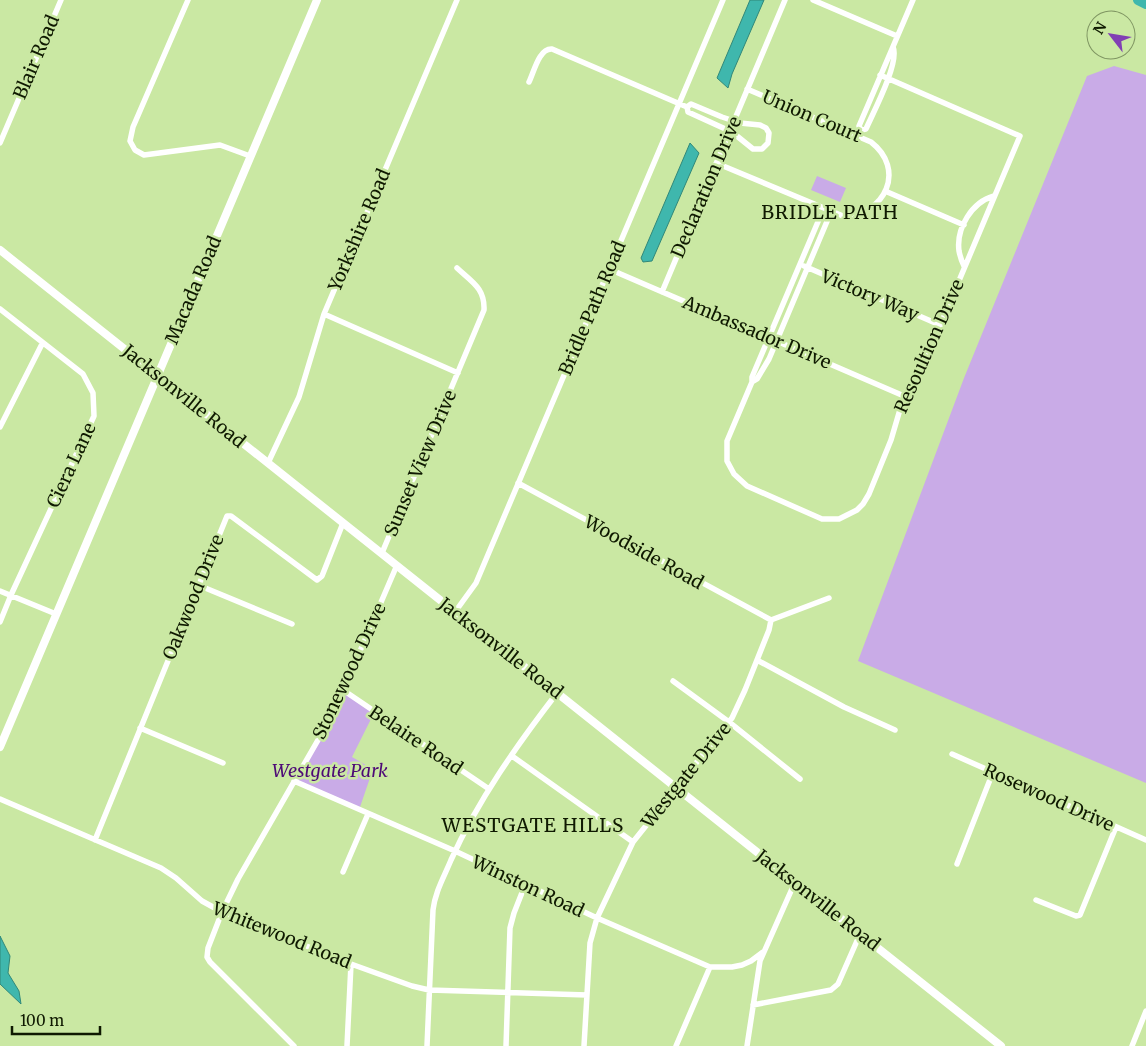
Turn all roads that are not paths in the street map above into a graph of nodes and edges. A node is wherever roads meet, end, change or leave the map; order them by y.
1 (61, 0) edge
2 (188, 0) edge
3 (316, 0) edge
4 (457, 0) edge
5 (723, 0) edge
6 (785, 0) edge
7 (813, 0) edge
8 (913, 0) edge
9 (897, 36) junction
10 (894, 48) junction
11 (880, 76) junction
12 (888, 79) junction
13 (529, 82) dead end
14 (747, 89) junction
15 (679, 104) junction
16 (687, 107) junction
17 (734, 121) junction
18 (730, 131) junction
19 (860, 133) junction
20 (0, 143) edge
21 (250, 156) junction
22 (716, 163) junction
23 (885, 191) junction
24 (994, 196) junction
25 (827, 212) junction
26 (964, 225) junction
27 (0, 250) edge
28 (800, 264) junction
29 (964, 266) junction
30 (457, 268) dead end
31 (609, 268) junction
32 (807, 268) junction
33 (662, 292) junction
34 (0, 309) edge
35 (324, 314) junction
36 (940, 325) junction
37 (769, 338) junction
38 (776, 341) junction
39 (42, 344) junction
40 (458, 373) junction
41 (157, 375) junction
42 (752, 382) junction
43 (904, 396) junction
44 (0, 427) edge
45 (268, 463) junction
46 (518, 483) junction
47 (343, 523) junction
48 (382, 554) junction
49 (397, 565) junction
50 (198, 585) junction
51 (0, 591) edge
52 (11, 595) junction
53 (829, 598) dead end
54 (455, 612) junction
55 (56, 614) junction
56 (771, 620) junction
57 (0, 622) edge
58 (292, 624) dead end
59 (757, 660) junction
60 (673, 681) dead end
61 (343, 690) junction
62 (557, 693) junction
63 (729, 722) junction
64 (140, 728) junction
65 (895, 730) dead end
66 (0, 747) edge
67 (952, 754) dead end
68 (512, 756) junction
69 (223, 763) dead end
70 (993, 772) junction
71 (800, 779) dead end
72 (294, 781) junction
73 (677, 788) junction
74 (489, 789) junction
75 (0, 798) edge
76 (368, 814) junction
77 (1116, 827) junction
78 (95, 840) junction
79 (1146, 840) edge
80 (633, 842) junction
81 (455, 852) junction
82 (957, 864) dead end
83 (344, 872) dead end
84 (795, 882) junction
85 (526, 885) junction
86 (1036, 900) dead end
87 (222, 912) junction
88 (597, 918) junction
89 (860, 934) junction
90 (763, 952) junction
91 (351, 964) junction
92 (710, 967) junction
93 (429, 990) junction
94 (508, 992) junction
95 (587, 995) junction
96 (753, 1005) junction
97 (1146, 1011) edge
98 (294, 1046) edge
99 (347, 1046) edge
100 (427, 1046) edge
101 (506, 1046) edge
102 (584, 1046) edge
103 (676, 1046) edge
104 (747, 1046) edge
105 (1001, 1046) edge
106 (1132, 1046) edge

1 - 20 street, Blair Road
2 - 21 street
3 - 21 street, Macada Road
4 - 35 street, Yorkshire Road
5 - 15 street, Bridle Path Road
6 - 14 street, Declaration Drive
7 - 9 street
8 - 9 street
9 - 10 street
10 - 11 street
10 - 12 street
11 - 12 street, Resoultion Drive
11 - 19 street
12 - 19 street
12 - 24 street, Resoultion Drive
13 - 15 street
14 - 17 street, Declaration Drive
14 - 19 street, Union Court
15 - 16 street
15 - 31 street, Bridle Path Road
16 - 17 street
16 - 18 street
17 - 18 street, Declaration Drive
17 - 18 street
18 - 22 street, Declaration Drive
19 - 23 street, Union Court
21 - 41 street, Macada Road
22 - 25 street
22 - 33 street, Declaration Drive
23 - 25 street
23 - 26 street
24 - 26 street, Resoultion Drive
24 - 29 street, Resoultion Drive
25 - 28 street, Resoultion Drive
25 - 32 street, Resoultion Drive
26 - 29 street, Resoultion Drive
27 - 41 street, Jacksonville Road
28 - 32 street, Victory Way
28 - 37 street, Resoultion Drive
29 - 36 street, Resoultion Drive
30 - 40 street, Sunset View Drive
31 - 33 street, Ambassador Drive
31 - 46 street, Bridle Path Road
32 - 36 street, Victory Way
32 - 38 street, Resoultion Drive
33 - 37 street, Ambassador Drive
34 - 39 street, Ciera Lane
35 - 40 street
35 - 45 street, Yorkshire Road
36 - 43 street, Resoultion Drive
37 - 38 street, Ambassador Drive
37 - 42 street, Resoultion Drive
38 - 42 street, Resoultion Drive
38 - 43 street, Ambassador Drive
39 - 44 street
39 - 52 street, Ciera Lane
40 - 48 street, Sunset View Drive
41 - 45 street, Jacksonville Road
41 - 55 street, Macada Road
42 - 43 street, Resoultion Drive
45 - 47 street, Jacksonville Road
46 - 54 street, Bridle Path Road
46 - 56 street, Woodside Road
47 - 48 street, Jacksonville Road
47 - 50 street, Oakwood Drive
48 - 49 street, Jacksonville Road
49 - 54 street, Jacksonville Road
49 - 61 street, Stonewood Drive
50 - 58 street
50 - 64 street, Oakwood Drive
51 - 52 street
52 - 55 street
52 - 57 street, Ciera Lane
53 - 56 street
54 - 62 street, Jacksonville Road
55 - 66 street, Macada Road
56 - 59 street, Westgate Drive
59 - 63 street, Westgate Drive
59 - 65 street
60 - 63 street
61 - 72 street, Stonewood Drive
61 - 74 street, Belaire Road
62 - 68 street
62 - 73 street, Jacksonville Road
63 - 71 street
63 - 73 street, Westgate Drive
64 - 69 street
64 - 78 street, Oakwood Drive
67 - 70 street, Rosewood Drive
68 - 74 street
68 - 80 street
70 - 77 street, Rosewood Drive
70 - 82 street
72 - 76 street, Winston Road
72 - 87 street, Stonewood Drive
73 - 80 street, Westgate Drive
73 - 84 street, Jacksonville Road
74 - 81 street
75 - 78 street, Whitewood Road
76 - 81 street, Winston Road
76 - 83 street
77 - 79 street, Rosewood Drive
77 - 86 street
78 - 87 street, Whitewood Road
80 - 88 street, Westgate Drive
81 - 85 street, Winston Road
81 - 93 street
84 - 89 street, Jacksonville Road
84 - 90 street
85 - 88 street, Winston Road
85 - 94 street
87 - 91 street, Whitewood Road
87 - 98 street, Stonewood Drive
88 - 92 street, Winston Road
88 - 95 street, Westgate Drive
89 - 96 street
89 - 105 street, Jacksonville Road
90 - 92 street, Winston Road
90 - 96 street
91 - 93 street, Whitewood Road
91 - 99 street
92 - 103 street
93 - 94 street, Whitewood Road
93 - 100 street
94 - 95 street, Whitewood Road
94 - 101 street
95 - 102 street, Westgate Drive
96 - 104 street
97 - 106 street

